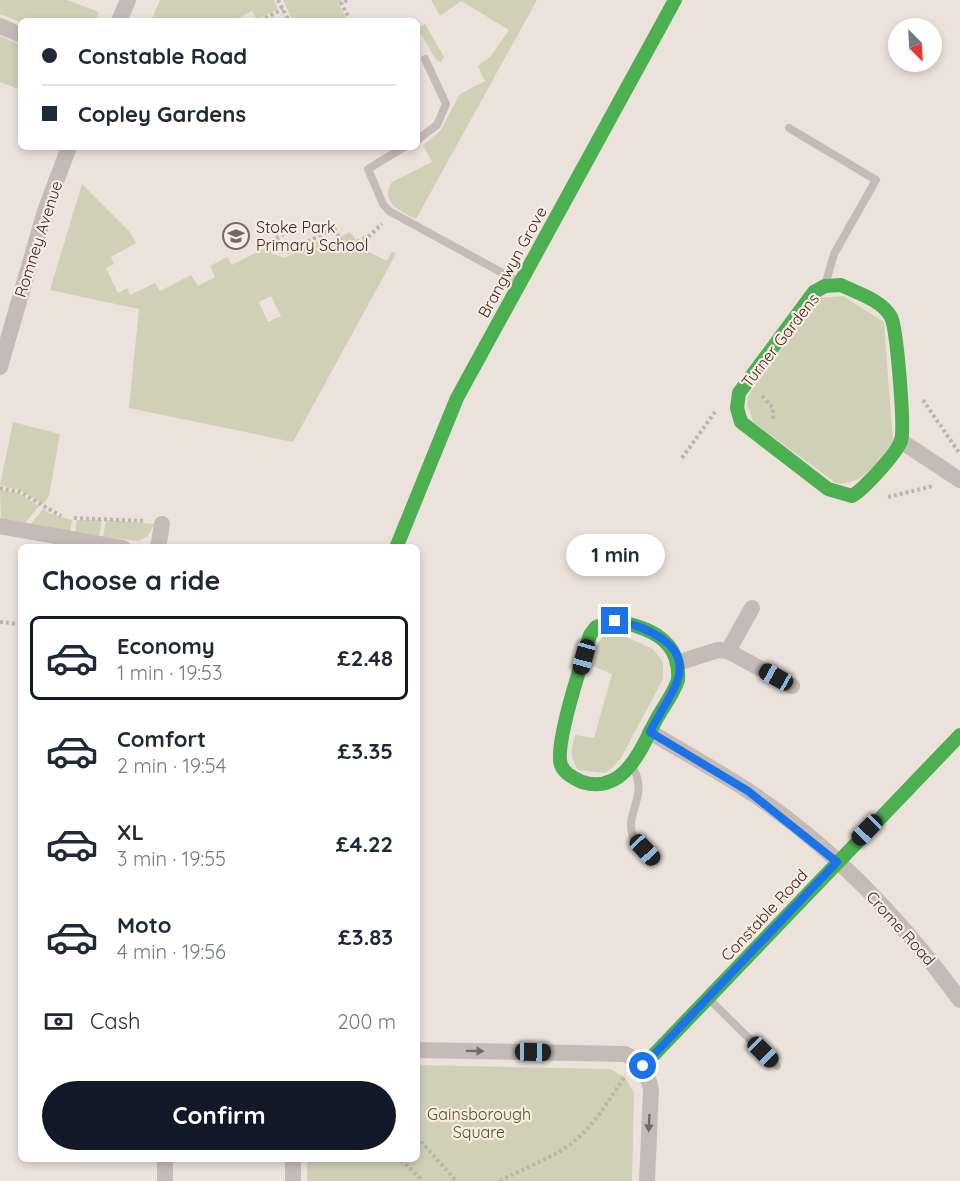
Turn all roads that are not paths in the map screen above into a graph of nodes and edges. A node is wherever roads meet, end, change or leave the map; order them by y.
1 (128, 0) edge
2 (675, 0) edge
3 (120, 18) edge
4 (0, 26) edge
5 (18, 34) edge
6 (425, 59) dead end
7 (789, 128) dead end
8 (420, 138) edge
9 (68, 150) edge
10 (400, 150) edge
11 (520, 283) junction
12 (825, 286) junction
13 (3, 338) edge
14 (0, 367) edge
15 (901, 441) junction
16 (957, 478) edge
17 (162, 524) road end
18 (0, 526) edge
19 (101, 544) edge
20 (159, 544) edge
21 (398, 544) edge
22 (752, 608) dead end
23 (728, 651) junction
24 (677, 663) junction
25 (792, 686) dead end
26 (650, 732) junction
27 (960, 735) edge
28 (631, 766) junction
29 (656, 861) dead end
30 (837, 862) junction
31 (708, 998) junction
32 (960, 1000) edge
33 (420, 1050) edge
34 (639, 1063) junction
35 (777, 1066) dead end
36 (165, 1162) edge
37 (293, 1162) edge
38 (165, 1181) edge
39 (292, 1181) edge
40 (646, 1181) edge

1 - 3 street
2 - 11 street, Brangwyn Grove
4 - 5 street
6 - 8 lane
7 - 12 lane
9 - 13 street, Romney Avenue
10 - 11 lane
11 - 21 street, Brangwyn Grove
12 - 15 street, Turner Gardens
12 - 15 street, Turner Gardens
13 - 14 street, Romney Avenue
15 - 16 street
17 - 20 street
18 - 19 street
22 - 23 street
23 - 24 street
23 - 25 street
24 - 26 street
24 - 28 street
26 - 28 street
26 - 30 street, Crome Road
27 - 30 street, Constable Road
28 - 29 lane
30 - 31 street, Constable Road
30 - 32 street, Crome Road
31 - 34 street, Constable Road
31 - 35 lane
33 -> 34 street
34 -> 40 street
36 - 38 street
37 - 39 street

